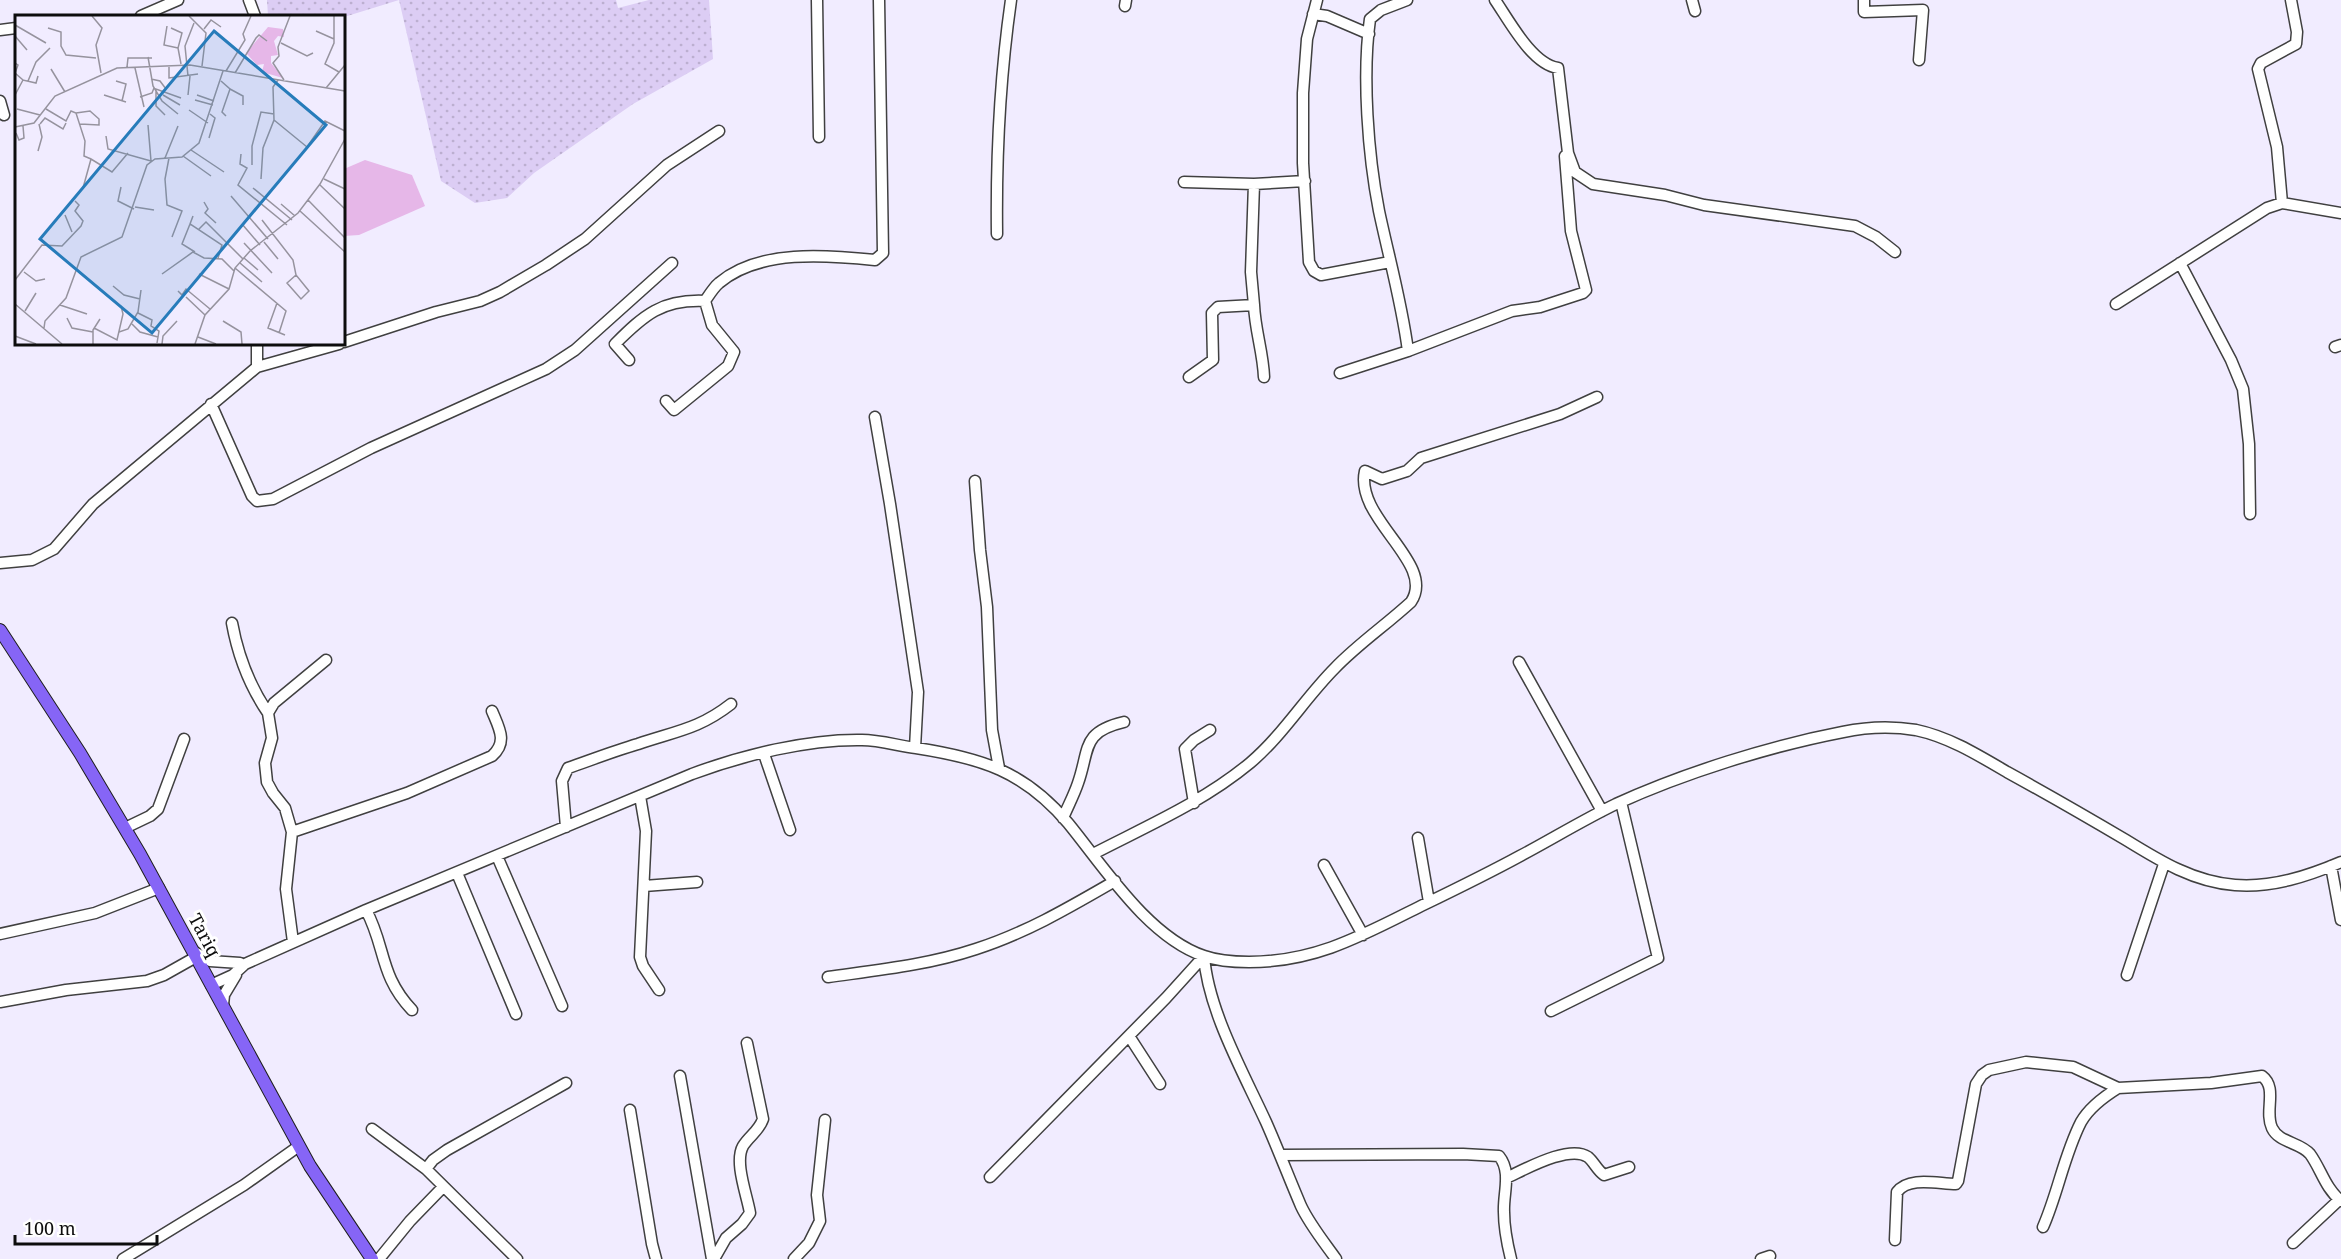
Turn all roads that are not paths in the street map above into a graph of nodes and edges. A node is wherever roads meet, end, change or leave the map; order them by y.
1 (178, 0) edge
2 (249, 0) edge
3 (817, 0) edge
4 (879, 0) edge
5 (1011, 0) edge
6 (1317, 0) edge
7 (1407, 0) edge
8 (1495, 0) edge
9 (1864, 0) edge
10 (2291, 0) edge
11 (1314, 14) junction
12 (143, 15) edge
13 (255, 15) edge
14 (15, 28) edge
15 (0, 30) edge
16 (1369, 34) junction
17 (1919, 60) dead end
18 (1548, 67) junction
19 (0, 101) edge
20 (4, 116) dead end
21 (719, 131) dead end
22 (819, 137) dead end
23 (1305, 181) junction
24 (1184, 182) dead end
25 (1254, 184) junction
26 (2282, 202) junction
27 (2341, 213) edge
28 (997, 234) dead end
29 (1895, 252) dead end
30 (1390, 262) junction
31 (672, 263) dead end
32 (2180, 263) junction
33 (705, 301) junction
34 (2116, 304) dead end
35 (1254, 305) junction
36 (345, 342) edge
37 (257, 345) edge
38 (335, 345) edge
39 (1408, 351) junction
40 (629, 360) dead end
41 (257, 367) junction
42 (1340, 374) dead end
43 (1264, 376) dead end
44 (1189, 377) dead end
45 (1597, 397) dead end
46 (666, 401) dead end
47 (211, 404) junction
48 (874, 417) dead end
49 (975, 481) dead end
50 (2250, 514) dead end
51 (0, 563) edge
52 (232, 623) dead end
53 (0, 630) edge
54 (326, 660) dead end
55 (1519, 662) dead end
56 (731, 704) dead end
57 (492, 711) dead end
58 (268, 713) junction
59 (1124, 722) dead end
60 (1210, 729) dead end
61 (184, 739) dead end
62 (915, 748) junction
63 (764, 754) junction
64 (999, 768) junction
65 (640, 796) junction
66 (1621, 802) junction
67 (1194, 803) junction
68 (1602, 811) junction
69 (1063, 818) junction
70 (566, 827) junction
71 (125, 828) junction
72 (790, 830) dead end
73 (292, 832) junction
74 (1418, 838) dead end
75 (1093, 854) junction
76 (497, 856) junction
77 (2164, 864) junction
78 (2336, 864) edge
79 (1324, 865) dead end
80 (457, 873) junction
81 (1116, 881) junction
82 (697, 882) dead end
83 (644, 886) junction
84 (159, 888) junction
85 (1429, 902) junction
86 (366, 910) junction
87 (2341, 920) edge
88 (0, 934) edge
89 (1364, 935) junction
90 (293, 942) junction
91 (195, 954) junction
92 (1204, 956) junction
93 (242, 965) junction
94 (203, 971) junction
95 (2127, 975) dead end
96 (828, 977) dead end
97 (211, 985) junction
98 (659, 990) dead end
99 (0, 1002) edge
100 (223, 1005) junction
101 (562, 1006) dead end
102 (412, 1010) dead end
103 (1551, 1011) dead end
104 (516, 1014) dead end
105 (1129, 1035) junction
106 (747, 1043) dead end
107 (680, 1076) dead end
108 (566, 1083) dead end
109 (1160, 1084) dead end
110 (2118, 1088) junction
111 (630, 1110) dead end
112 (825, 1120) dead end
113 (372, 1129) dead end
114 (299, 1146) junction
115 (1281, 1155) junction
116 (1629, 1167) dead end
117 (426, 1168) junction
118 (990, 1177) dead end
119 (1506, 1178) junction
120 (443, 1187) junction
121 (2340, 1200) edge
122 (2043, 1227) dead end
123 (1895, 1240) dead end
124 (2293, 1243) dead end
125 (652, 1244) junction
126 (123, 1259) edge
127 (372, 1259) edge
128 (379, 1259) edge
129 (517, 1259) edge
130 (648, 1259) edge
131 (657, 1259) edge
132 (713, 1259) edge
133 (794, 1259) edge
134 (1336, 1259) edge
135 (1511, 1259) edge

1 - 12 street
2 - 13 street
3 - 22 street
4 - 33 street
5 - 28 street
6 - 11 street
7 - 16 street
8 - 18 street
9 - 17 street
10 - 26 street
11 - 16 street
11 - 23 street
14 - 15 street
16 - 30 street
18 - 29 street
18 - 39 street
19 - 20 street
21 - 36 street
23 - 25 street
23 - 30 street
24 - 25 street
25 - 35 street
26 - 27 street
26 - 32 street
30 - 39 street
31 - 47 street
32 - 34 street
32 - 50 street
33 - 40 street
33 - 46 street
35 - 43 street
35 - 44 street
37 - 41 street
38 - 41 street
39 - 42 street
41 - 47 street
45 - 67 street
47 - 51 street
48 - 62 street
49 - 64 street
52 - 58 street
53 - 71 main road, Tariq
54 - 58 street
55 - 68 street
56 - 70 street
57 - 73 street
58 - 73 street
59 - 69 street
60 - 67 street
61 - 71 street
62 - 63 street
62 - 64 street
63 - 65 street
63 - 72 street
64 - 69 street
65 - 70 street
65 - 83 street
66 - 68 street
66 - 77 street
66 - 103 street
67 - 75 street
68 - 85 street
69 - 75 street
70 - 76 street
71 - 84 main road, Tariq
73 - 90 street
74 - 85 street
75 - 81 street
76 - 80 street
76 - 101 street
77 - 78 street
77 - 95 street
78 - 87 street
79 - 89 street
80 - 86 street
80 - 104 street
81 - 92 street
81 - 96 street
82 - 83 street
83 - 98 street
84 - 88 street
84 - 91 main road, Tariq
85 - 89 street
86 - 90 street
86 - 102 street
89 - 92 street
90 - 93 street
91 - 93 street
91 - 94 main road, Tariq
91 - 99 street
92 - 105 street
92 - 115 street
93 - 94 street
93 - 97 street
93 - 100 street
94 - 97 main road, Tariq
97 - 100 main road, Tariq
100 - 114 main road, Tariq
105 - 109 street
105 - 118 street
106 - 132 street
107 - 132 street
108 - 117 street
110 - 121 street
110 - 122 street
110 - 123 street
111 - 125 street
112 - 133 street
113 - 117 street
114 - 126 street
114 - 127 main road, Tariq
115 - 119 street
115 - 134 street
116 - 119 street
117 - 120 street
119 - 135 street
120 - 128 street
120 - 129 street
121 - 124 street
125 - 130 street
125 - 131 street

